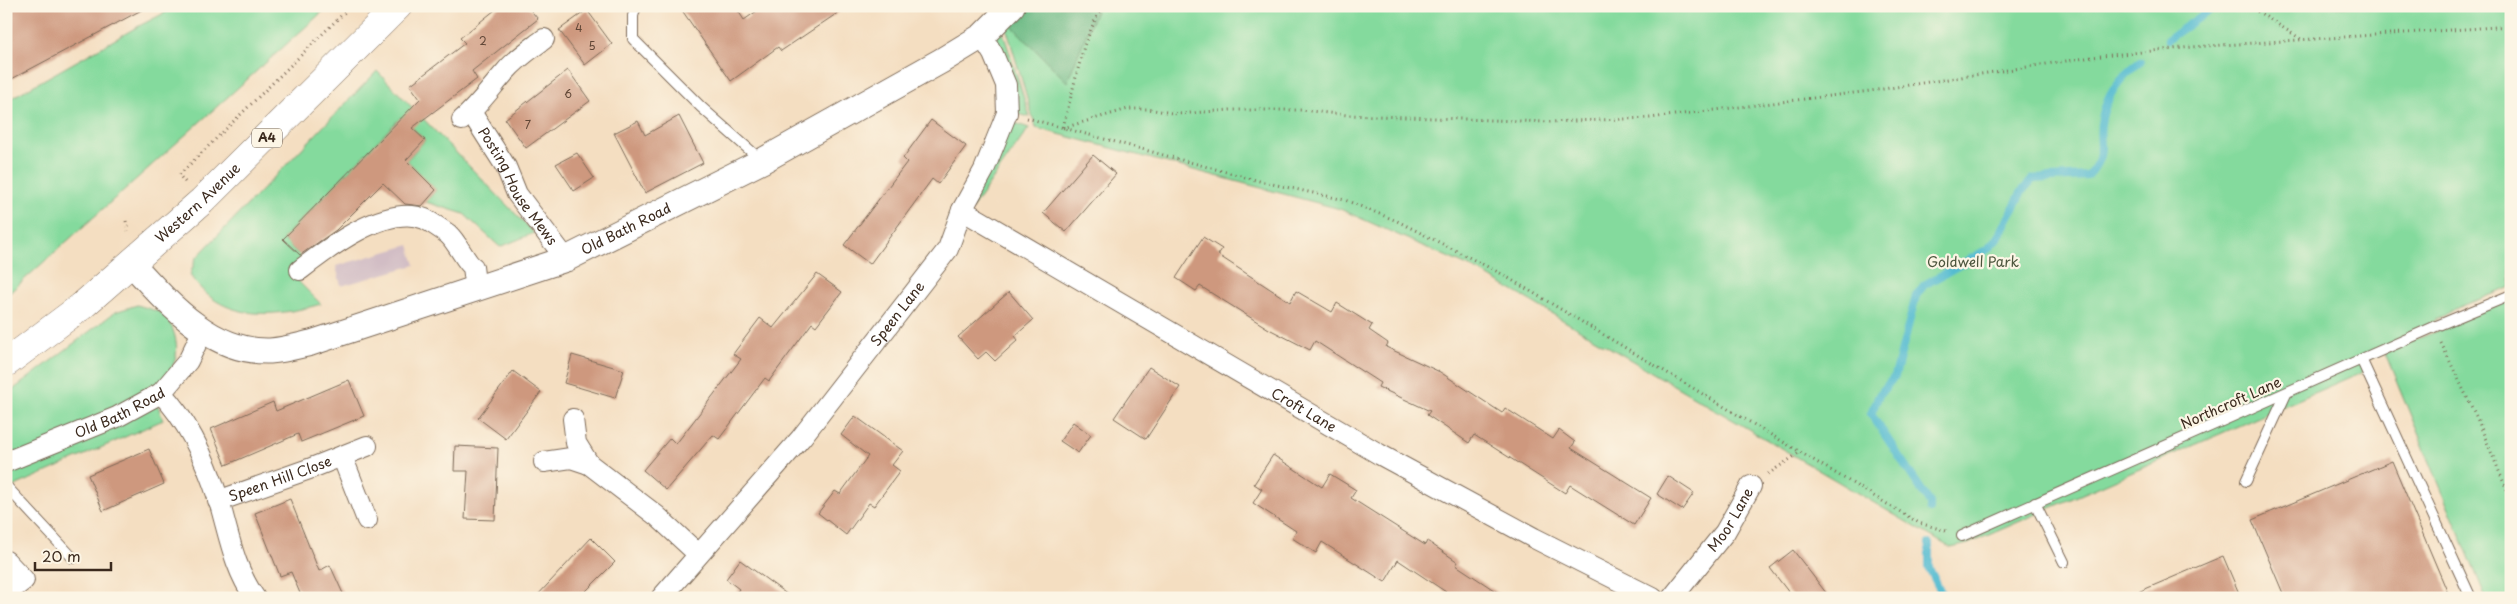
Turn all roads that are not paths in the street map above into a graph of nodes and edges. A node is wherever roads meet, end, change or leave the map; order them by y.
1 (398, 6) edge
2 (636, 6) edge
3 (1012, 6) edge
4 (982, 36) junction
5 (544, 39) dead end
6 (762, 161) junction
7 (962, 210) junction
8 (566, 258) junction
9 (132, 264) junction
10 (300, 270) dead end
11 (476, 290) junction
12 (2511, 295) edge
13 (203, 330) junction
14 (2362, 361) junction
15 (6, 364) edge
16 (161, 393) junction
17 (2286, 394) junction
18 (574, 419) dead end
19 (367, 446) dead end
20 (342, 456) junction
21 (6, 462) edge
22 (544, 462) dead end
23 (589, 464) junction
24 (2246, 481) dead end
25 (6, 486) edge
26 (1751, 486) road end
27 (218, 501) junction
28 (2036, 503) junction
29 (367, 520) dead end
30 (1962, 536) road end
31 (698, 554) junction
32 (73, 558) dead end
33 (6, 561) edge
34 (2064, 562) dead end
35 (6, 594) edge
36 (255, 598) edge
37 (661, 598) edge
38 (1653, 598) edge
39 (1672, 598) edge
40 (2471, 598) edge

1 - 9 main road, Western Avenue / A4
2 - 6 lane
3 - 4 street, Old Bath Road
4 - 6 street, Old Bath Road
4 - 7 street, Speen Lane
5 - 8 street, Posting House Mews
6 - 8 street, Old Bath Road
7 - 31 street, Speen Lane
7 - 38 street, Croft Lane
8 - 11 street, Old Bath Road
9 - 13 street, Old Bath Road
9 - 15 main road, Western Avenue / A4
10 - 11 street
11 - 13 street, Old Bath Road
12 - 14 lane, Northcroft Lane
13 - 16 street, Old Bath Road
14 - 17 lane, Northcroft Lane
14 - 40 lane
16 - 21 street, Old Bath Road
16 - 27 street, Speen Hill Close
17 - 24 lane
17 - 28 lane, Northcroft Lane
18 - 23 street
19 - 20 street, Speen Hill Close
20 - 27 street, Speen Hill Close
20 - 29 street, Speen Hill Close
22 - 23 street
23 - 31 street
25 - 32 lane
26 - 39 street, Moor Lane
27 - 36 street, Speen Hill Close
28 - 30 lane, Northcroft Lane
28 - 34 lane
31 - 37 street, Speen Lane
33 - 35 street

